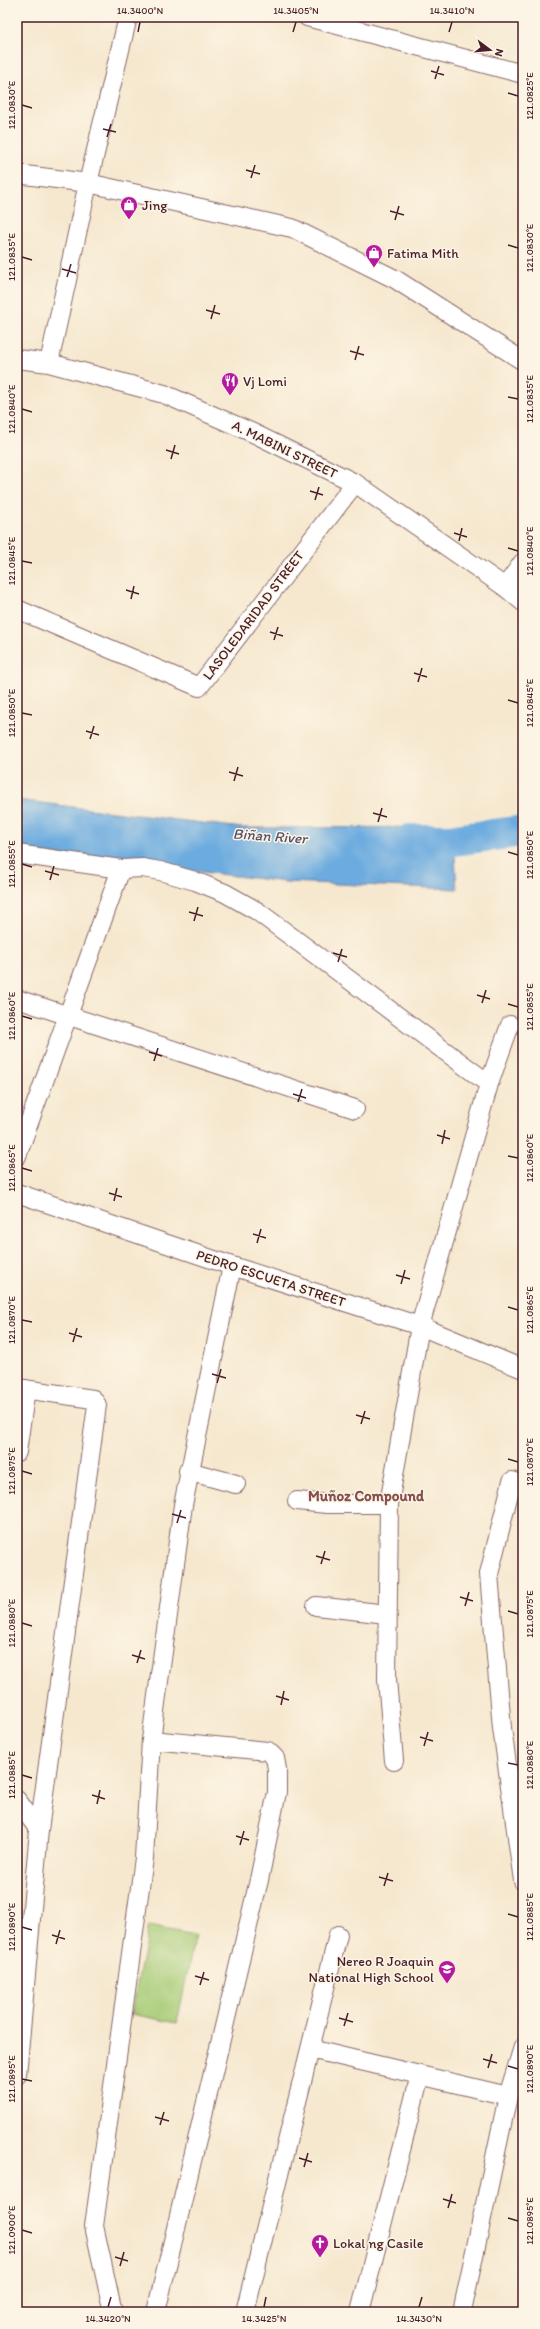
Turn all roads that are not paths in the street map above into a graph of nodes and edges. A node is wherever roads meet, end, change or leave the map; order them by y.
1 (128, 17) edge
2 (307, 17) edge
3 (523, 74) edge
4 (17, 174) edge
5 (88, 184) junction
6 (17, 359) edge
7 (523, 361) edge
8 (49, 363) junction
9 (354, 483) junction
10 (523, 562) edge
11 (505, 587) junction
12 (523, 602) edge
13 (17, 608) edge
14 (17, 854) edge
15 (121, 869) junction
16 (17, 999) edge
17 (69, 1015) junction
18 (510, 1026) dead end
19 (489, 1084) junction
20 (355, 1109) dead end
21 (17, 1156) edge
22 (17, 1193) edge
23 (232, 1266) junction
24 (420, 1326) junction
25 (523, 1369) edge
26 (22, 1389) edge
27 (17, 1452) edge
28 (188, 1471) junction
29 (236, 1484) dead end
30 (523, 1484) edge
31 (297, 1501) dead end
32 (389, 1504) junction
33 (316, 1606) dead end
34 (387, 1614) junction
35 (151, 1740) junction
36 (394, 1761) dead end
37 (17, 1800) edge
38 (39, 1830) junction
39 (523, 1881) edge
40 (338, 1935) dead end
41 (19, 2029) edge
42 (523, 2047) edge
43 (310, 2049) junction
44 (17, 2075) edge
45 (420, 2075) junction
46 (508, 2096) junction
47 (111, 2312) edge
48 (156, 2312) edge
49 (244, 2312) edge
50 (360, 2312) edge
51 (462, 2312) edge

1 - 5 street
2 - 3 street
4 - 5 street
5 - 7 street
5 - 8 street
6 - 8 street, A. MABINI STREET
8 - 9 street, A. MABINI STREET
9 - 11 street, A. MABINI STREET
9 - 13 street, LASOLEDARIDAD STREET
10 - 11 street
11 - 12 street, A. MABINI STREET
14 - 15 street
15 - 17 street
15 - 19 street
16 - 17 street
17 - 20 street
17 - 21 street
18 - 19 street
19 - 24 street
22 - 23 street, PEDRO ESCUETA STREET
23 - 24 street, PEDRO ESCUETA STREET
23 - 28 street
24 - 25 street, PEDRO ESCUETA STREET
24 - 32 street
26 - 27 street
26 - 38 street
28 - 29 street
28 - 35 street
30 - 39 street
31 - 32 street
32 - 34 street
33 - 34 street
34 - 36 street
35 - 47 street
35 - 48 street
37 - 38 street
38 - 41 street
40 - 43 street
41 - 44 street
42 - 46 street
43 - 45 street
43 - 49 street
45 - 46 street
45 - 50 street
46 - 51 street

